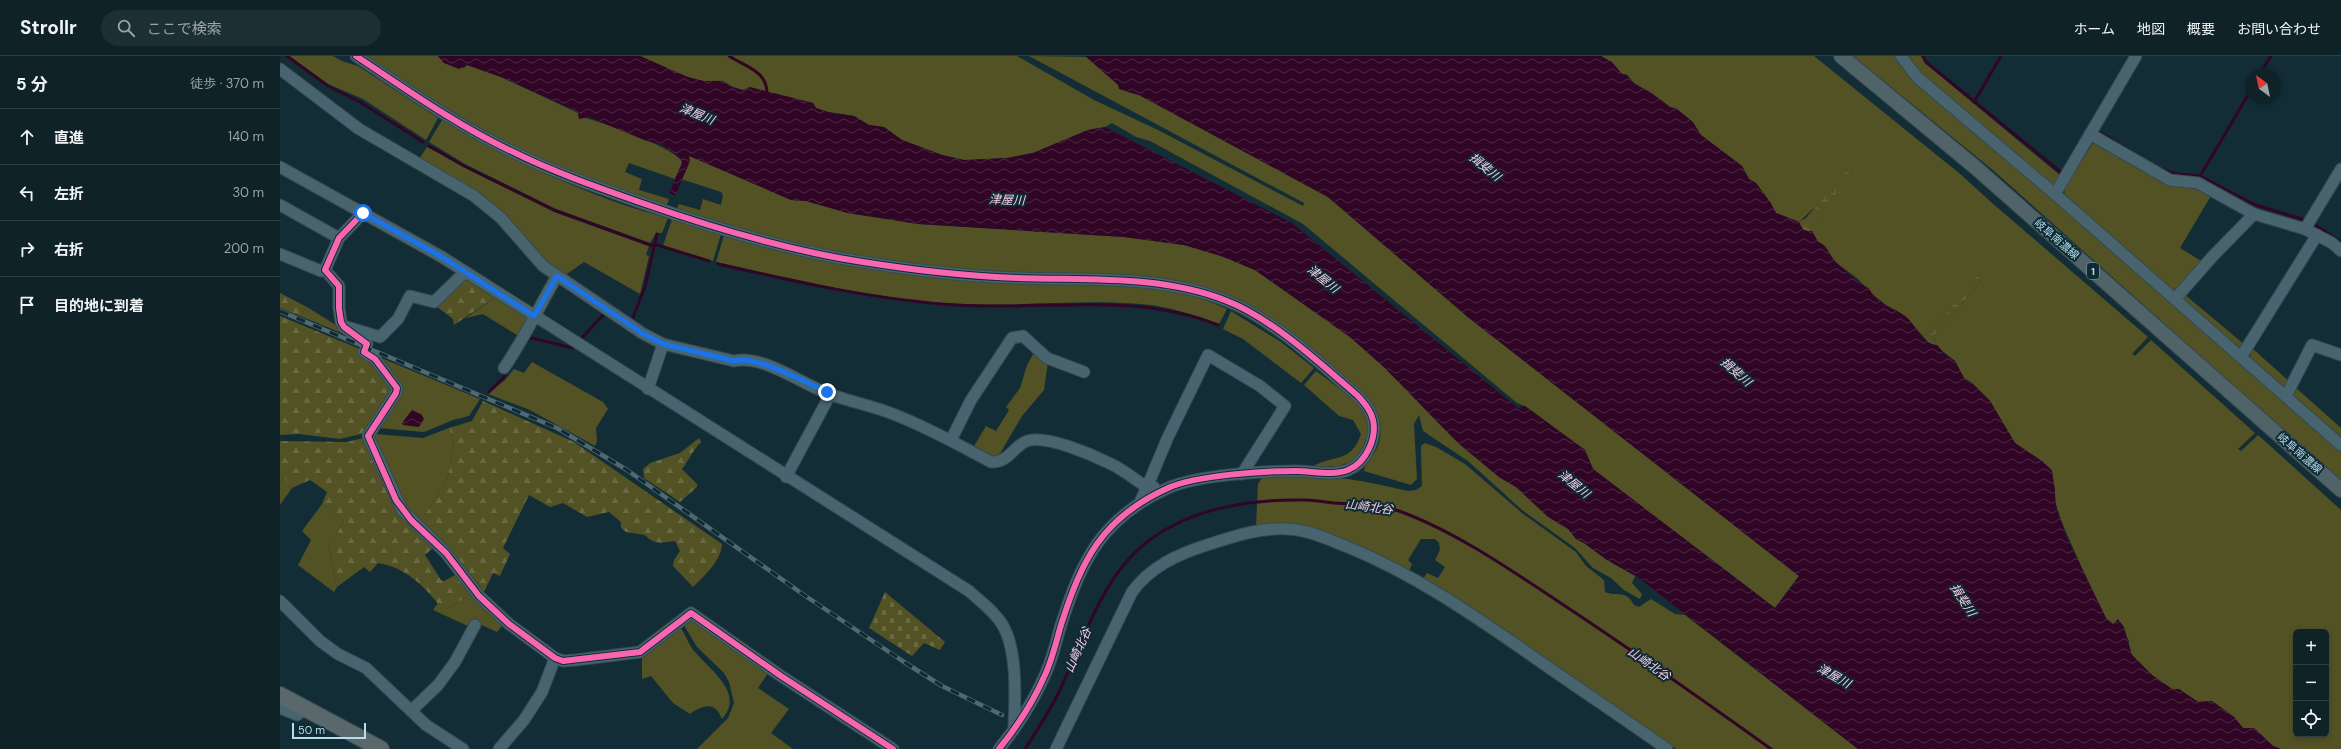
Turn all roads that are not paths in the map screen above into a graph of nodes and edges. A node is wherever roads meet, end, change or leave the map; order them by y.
1 (356, 56) edge
2 (1841, 56) edge
3 (1901, 56) edge
4 (2136, 56) edge
5 (280, 70) edge
6 (2090, 134) junction
7 (280, 167) edge
8 (2341, 169) edge
9 (2055, 194) junction
10 (280, 205) edge
11 (363, 213) junction
12 (2254, 214) junction
13 (2305, 229) junction
14 (2317, 235) junction
15 (339, 238) junction
16 (2341, 251) edge
17 (280, 254) edge
18 (325, 270) junction
19 (465, 272) junction
20 (557, 276) junction
21 (2175, 299) junction
22 (534, 316) junction
23 (345, 328) junction
24 (663, 344) junction
25 (2341, 355) edge
26 (2242, 357) junction
27 (504, 368) dead end
28 (1084, 372) dead end
29 (648, 389) junction
30 (830, 394) junction
31 (2286, 396) junction
32 (951, 440) junction
33 (2341, 445) edge
34 (1242, 474) junction
35 (786, 477) junction
36 (1147, 487) junction
37 (1169, 487) junction
38 (2341, 490) edge
39 (1140, 502) junction
40 (280, 601) edge
41 (475, 625) dead end
42 (555, 658) junction
43 (280, 695) edge
44 (280, 708) edge
45 (305, 709) junction
46 (411, 711) junction
47 (1014, 728) junction
48 (381, 749) edge
49 (463, 749) edge
50 (500, 749) edge
51 (893, 749) edge
52 (999, 749) edge
53 (1056, 749) edge
54 (1667, 749) edge

1 - 34 street
2 - 38 main road, 岐阜南濃線 / 1
3 - 9 street
4 - 6 street
5 - 20 street
6 - 9 street
6 - 12 street
7 - 11 street
8 - 13 street
9 - 21 street
10 - 15 street
11 - 15 street
11 - 19 street
12 - 13 street
12 - 21 street
13 - 14 street
14 - 16 street
14 - 26 street
15 - 18 street
17 - 18 street
18 - 23 street
19 - 22 street
19 - 23 street
20 - 22 street
20 - 24 street
21 - 26 street
22 - 27 street
22 - 29 street
23 - 42 street
24 - 29 street
24 - 30 street
25 - 31 street
26 - 31 street
28 - 32 street
29 - 35 street
30 - 32 street
30 - 35 street
31 - 33 street
32 - 36 street
34 - 36 street
34 - 37 street
35 - 47 street
36 - 37 street
36 - 39 street
37 - 39 street
39 - 47 street
40 - 46 street
41 - 46 street
42 - 50 street
42 - 51 street
43 - 45 highway
44 - 45 street
45 - 48 highway
46 - 49 street
47 - 52 street
53 - 54 street

